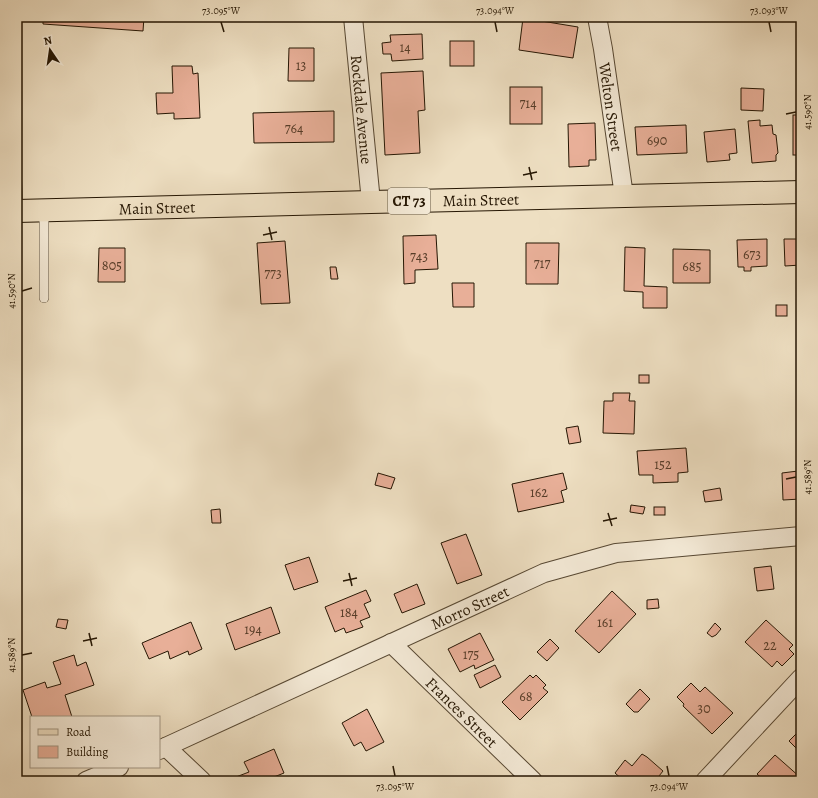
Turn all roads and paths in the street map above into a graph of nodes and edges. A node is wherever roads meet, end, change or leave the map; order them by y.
1 (353, 17) edge
2 (597, 17) edge
3 (17, 180) edge
4 (801, 192) edge
5 (624, 196) junction
6 (371, 202) junction
7 (44, 210) junction
8 (17, 211) edge
9 (44, 298) dead end
10 (801, 536) edge
11 (391, 643) junction
12 (801, 678) edge
13 (163, 749) edge
14 (117, 768) edge
15 (86, 781) edge
16 (202, 781) edge
17 (533, 781) edge
18 (705, 781) edge

1 - 6 street, Rockdale Avenue
2 - 5 street, Welton Street
3 - 8 lane
4 - 5 main road, Main Street / CT 73
5 - 6 main road, Main Street / CT 73
6 - 7 main road, Main Street / CT 73
7 - 8 main road, Main Street / CT 73
7 - 9 lane
10 - 11 street, Morro Street
11 - 13 street, Morro Street
11 - 17 street, Frances Street
12 - 18 street
13 - 16 street
14 - 15 street

